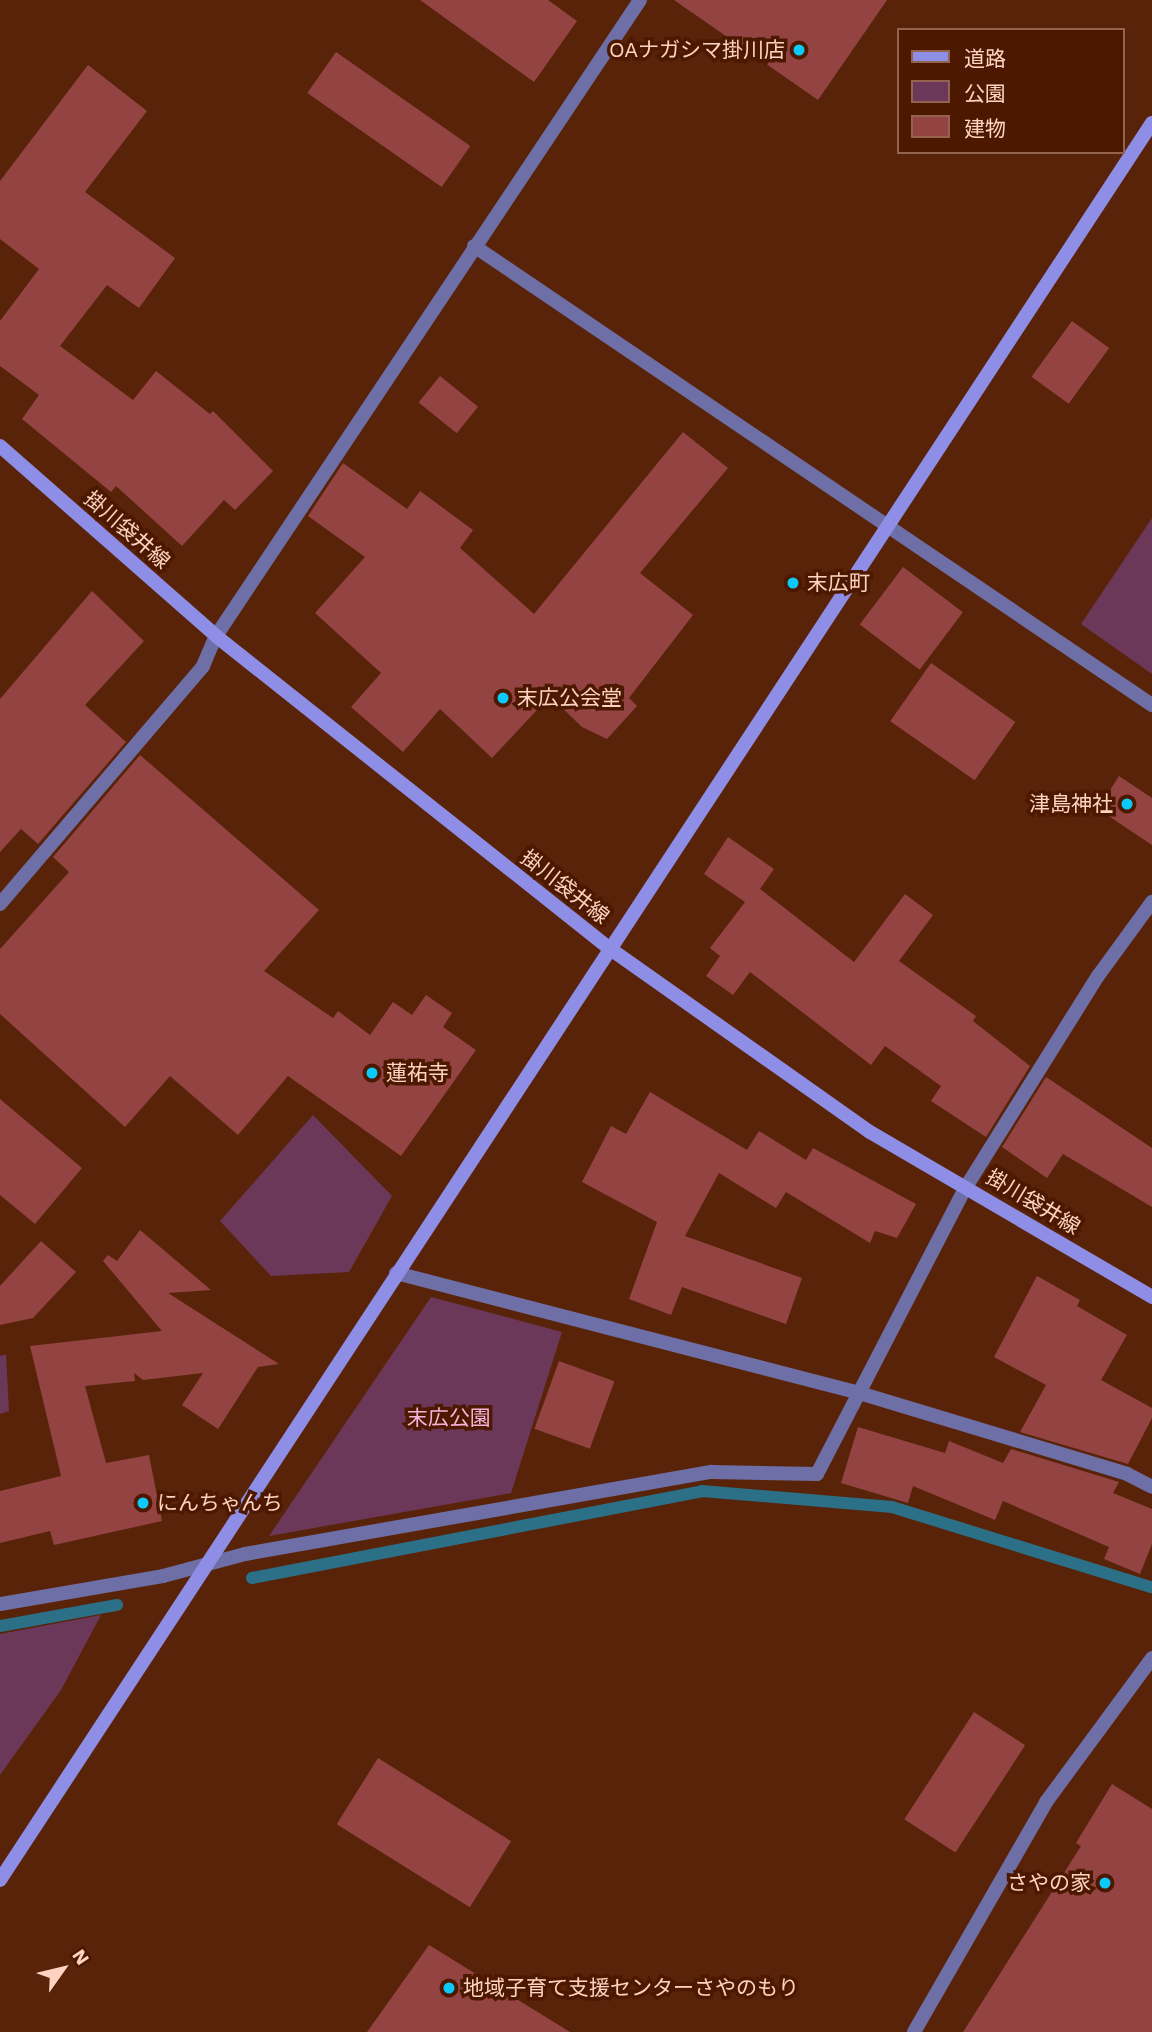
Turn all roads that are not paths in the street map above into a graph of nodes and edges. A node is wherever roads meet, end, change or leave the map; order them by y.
1 (640, 0) edge
2 (1152, 123) edge
3 (474, 246) junction
4 (0, 446) edge
5 (887, 527) junction
6 (216, 636) junction
7 (1152, 705) edge
8 (1152, 902) edge
9 (0, 904) edge
10 (609, 948) junction
11 (966, 1187) junction
12 (396, 1273) junction
13 (1152, 1297) edge
14 (856, 1392) junction
15 (1152, 1487) edge
16 (206, 1566) junction
17 (0, 1604) edge
18 (1152, 1658) edge
19 (0, 1880) edge
20 (914, 2032) edge

1 - 3 street
2 - 5 street
3 - 5 street
3 - 6 street
4 - 6 street, 掛川袋井線
5 - 7 street
5 - 10 street
6 - 9 street
6 - 10 street, 掛川袋井線
8 - 11 street
10 - 11 street, 掛川袋井線
10 - 12 street
11 - 13 street, 掛川袋井線
11 - 14 street
12 - 14 street
12 - 16 street
14 - 15 street
14 - 16 street
16 - 17 street
16 - 19 street
18 - 20 street

